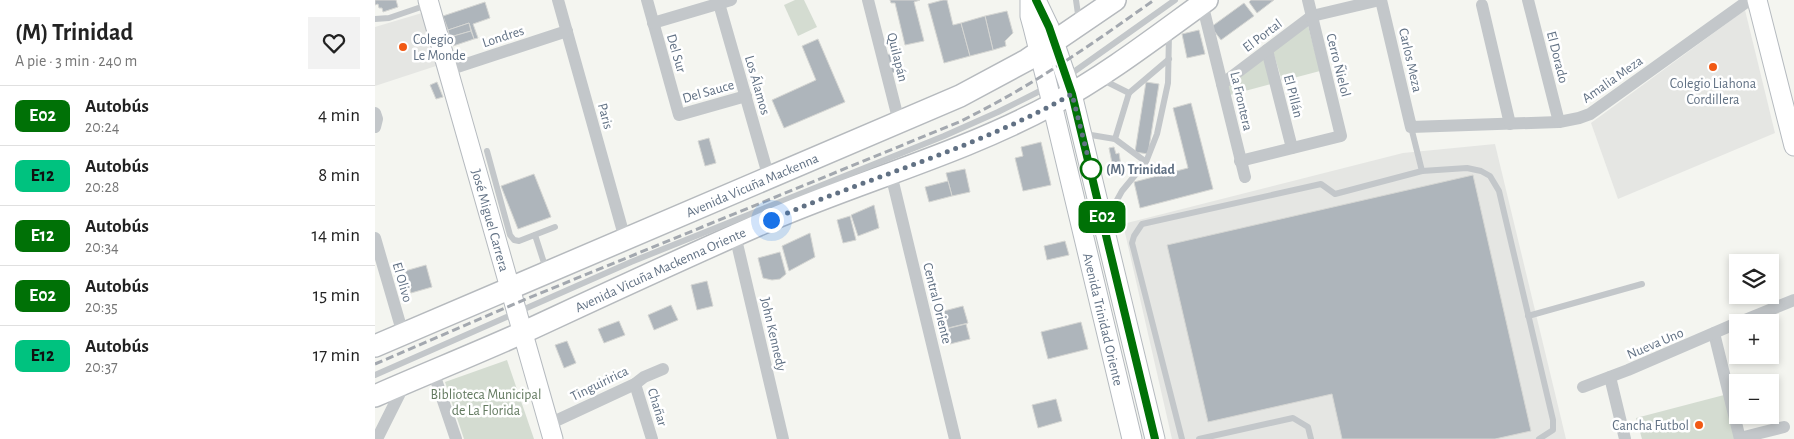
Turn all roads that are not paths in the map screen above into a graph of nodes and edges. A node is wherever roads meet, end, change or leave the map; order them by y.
1 (559, 0) edge
2 (647, 0) edge
3 (868, 0) edge
4 (1030, 0) edge
5 (1036, 0) edge
6 (1076, 0) edge
7 (1115, 0) edge
8 (1175, 0) edge
9 (1308, 0) edge
10 (1380, 0) edge
11 (1528, 0) edge
12 (1749, 0) edge
13 (1757, 0) edge
14 (723, 1) edge
15 (428, 2) edge
16 (1204, 2) edge
17 (1482, 5) dead end
18 (1312, 16) junction
19 (375, 18) edge
20 (653, 22) junction
21 (1080, 25) junction
22 (1169, 27) junction
23 (567, 31) junction
24 (1047, 48) junction
25 (1267, 50) junction
26 (1169, 59) junction
27 (447, 70) junction
28 (1097, 78) junction
29 (1222, 84) junction
30 (1059, 87) junction
31 (1129, 93) junction
32 (746, 96) junction
33 (1789, 100) edge
34 (375, 114) edge
35 (679, 115) joint
36 (899, 122) junction
37 (1559, 122) junction
38 (1511, 124) junction
39 (375, 127) edge
40 (1411, 127) junction
41 (1082, 134) junction
42 (1115, 140) junction
43 (1794, 146) edge
44 (1292, 148) junction
45 (487, 151) dead end
46 (1241, 161) junction
47 (1146, 162) junction
48 (1422, 171) junction
49 (891, 174) junction
50 (1245, 177) dead end
51 (769, 178) junction
52 (1104, 225) junction
53 (555, 227) dead end
54 (535, 235) junction
55 (735, 235) junction
56 (375, 238) edge
57 (625, 239) junction
58 (548, 273) junction
59 (1642, 284) dead end
60 (510, 289) junction
61 (1794, 300) edge
62 (1761, 314) edge
63 (1528, 316) junction
64 (520, 323) junction
65 (1729, 327) edge
66 (1714, 333) junction
67 (403, 334) junction
68 (375, 346) edge
69 (663, 369) dead end
70 (433, 371) junction
71 (375, 375) edge
72 (1610, 378) junction
73 (406, 383) junction
74 (635, 384) junction
75 (1583, 387) dead end
76 (375, 396) edge
77 (1784, 427) dead end
78 (551, 431) edge
79 (377, 439) edge
80 (456, 439) edge
81 (652, 439) edge
82 (783, 439) edge
83 (955, 439) edge
84 (1132, 439) edge
85 (1155, 439) edge
86 (1181, 439) edge
87 (1199, 439) edge
88 (1311, 439) edge
89 (1539, 439) edge
90 (1625, 439) edge
91 (1740, 439) edge

1 - 23 street, Paris
2 - 20 street, Del Sur
3 - 36 street, Quilapán
4 - 24 main road
5 - 24 main road
6 - 21 lane
7 - 21 main road, Avenida Vicuña Mackenna
8 - 30 lane
9 - 18 street, Cerro Ñielol
10 - 18 street, El Portal
10 - 40 street, Carlos Meza
11 - 37 street, El Dorado
12 - 37 street, Amalia Meza
13 - 33 main road
14 - 20 street
14 - 32 street, Los Álamos
15 - 19 lane
15 - 27 main road, José Miguel Carrera
16 - 22 main road, Avenida Vicuña Mackenna Oriente
16 - 29 street, La Frontera
17 - 38 street
18 - 25 street, El Portal
18 - 44 street, Cerro Ñielol
20 - 35 street, Del Sur
21 - 24 main road, Avenida Vicuña Mackenna
22 - 26 lane
22 - 28 main road, Avenida Vicuña Mackenna Oriente
23 - 27 street, Londres
23 - 57 street, Paris
24 - 30 main road, Avenida Trinidad Oriente
24 - 36 main road, Avenida Vicuña Mackenna
25 - 29 street, El Portal
25 - 44 street, El Pillán
26 - 31 lane
26 - 47 lane
27 - 60 main road, José Miguel Carrera
28 - 30 main road, Avenida Vicuña Mackenna Oriente
28 - 31 lane
29 - 46 street, La Frontera
30 - 41 main road, Avenida Trinidad Oriente
30 - 49 main road, Avenida Vicuña Mackenna Oriente
30 - 64 lane
30 - 84 main road, Avenida Trinidad Oriente
31 - 42 lane
32 - 35 street, Del Sauce
32 - 51 street, Los Álamos
33 - 43 main road
34 - 39 street
36 - 51 main road, Avenida Vicuña Mackenna
37 - 38 street, Amalia Meza
38 - 40 street, Amalia Meza
40 - 48 lane
41 - 42 lane
41 - 52 main road, Avenida Trinidad Oriente
42 - 47 lane
44 - 46 street
45 - 54 lane
46 - 50 street, La Frontera
47 - 52 lane
48 - 63 lane
48 - 86 lane
49 - 55 main road, Avenida Vicuña Mackenna Oriente
49 - 83 street, Central Oriente
51 - 57 main road, Avenida Vicuña Mackenna
52 - 85 main road, Avenida Trinidad Oriente
53 - 54 lane
54 - 58 lane
55 - 64 main road, Avenida Vicuña Mackenna Oriente
55 - 82 street, John Kennedy
56 - 67 street, El Olivo
57 - 58 main road, Avenida Vicuña Mackenna
58 - 60 main road, Avenida Vicuña Mackenna
59 - 63 lane
60 - 64 main road, José Miguel Carrera
60 - 67 main road, Avenida Vicuña Mackenna
61 - 62 street, Nueva Uno
63 - 89 lane
64 - 70 main road, Avenida Vicuña Mackenna Oriente
64 - 71 lane
64 - 78 main road, José Miguel Carrera
65 - 66 street, Nueva Uno
66 - 72 street, Nueva Uno
66 - 91 street
67 - 68 main road, Avenida Vicuña Mackenna
69 - 74 street, Tinguiririca
70 - 73 main road, Avenida Vicuña Mackenna Oriente
70 - 80 street
72 - 75 street, Nueva Uno
72 - 90 street
73 - 76 main road, Avenida Vicuña Mackenna Oriente
73 - 79 street
74 - 78 street, Tinguiririca
74 - 81 street, Chañar
77 - 91 street
87 - 88 lane

